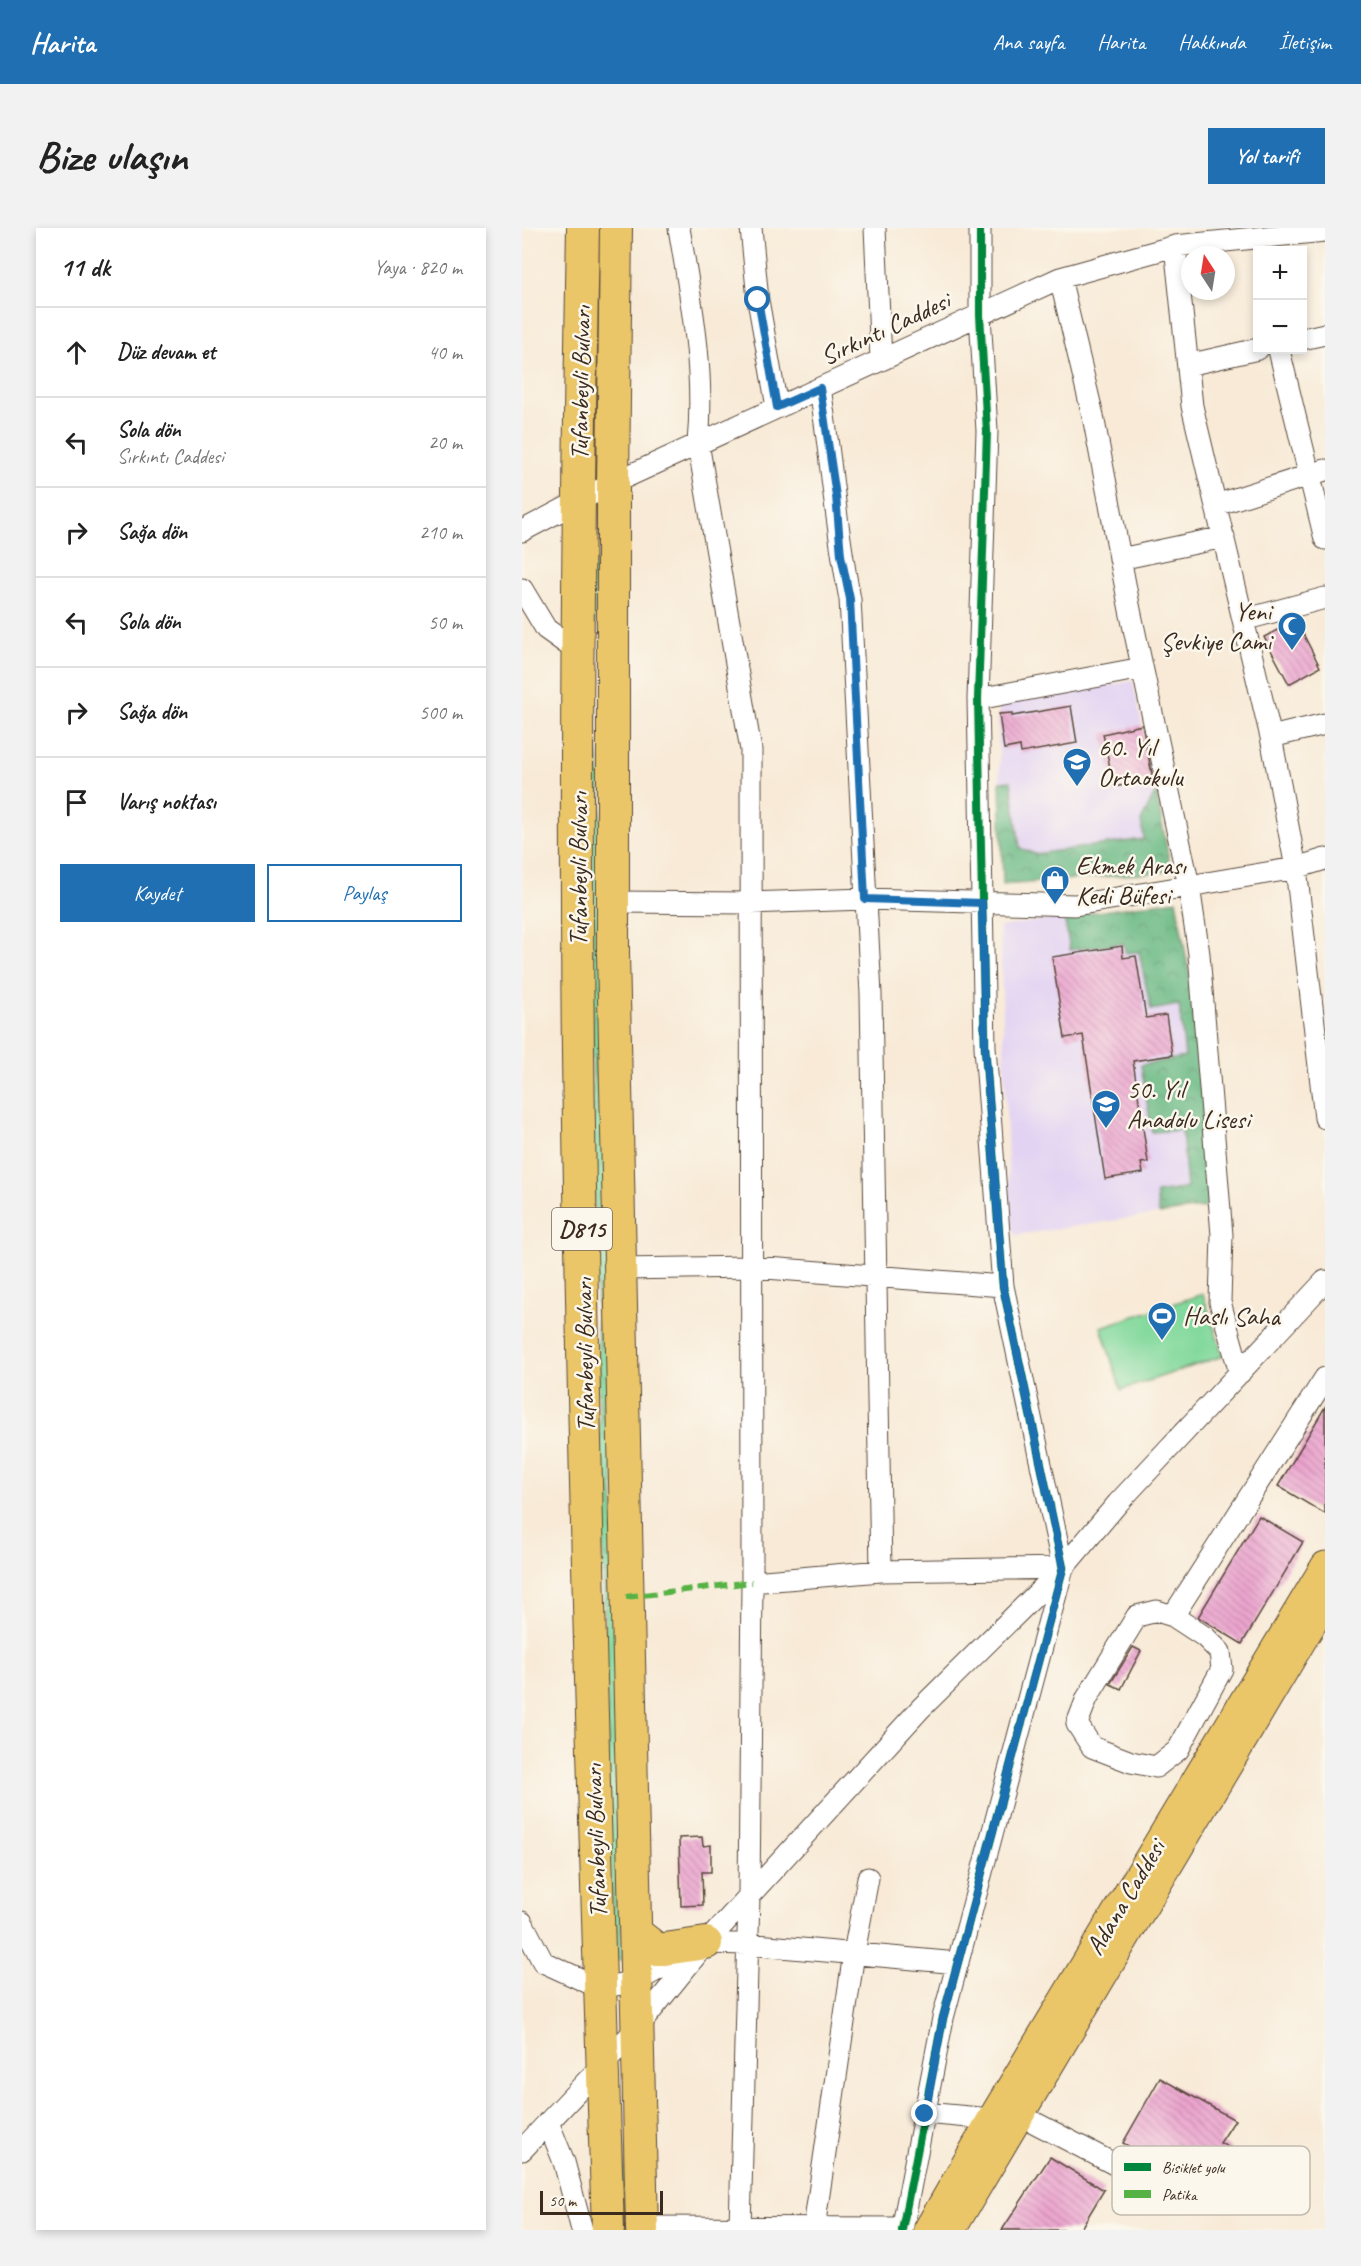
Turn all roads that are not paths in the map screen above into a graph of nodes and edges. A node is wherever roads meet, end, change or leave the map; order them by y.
1 (583, 228) edge
2 (616, 228) edge
3 (679, 228) edge
4 (752, 228) edge
5 (875, 228) edge
6 (980, 228) edge
7 (1324, 230) edge
8 (1175, 246) junction
9 (1060, 278) junction
10 (980, 315) junction
11 (1325, 334) edge
12 (1307, 338) edge
13 (1253, 350) edge
14 (1280, 354) edge
15 (881, 360) junction
16 (1188, 365) junction
17 (820, 388) junction
18 (777, 407) junction
19 (698, 443) junction
20 (1318, 472) edge
21 (613, 483) junction
22 (578, 499) junction
23 (1216, 505) junction
24 (522, 531) edge
25 (1224, 537) junction
26 (1325, 539) edge
27 (1120, 559) junction
28 (522, 589) edge
29 (1325, 598) edge
30 (1243, 620) junction
31 (577, 651) junction
32 (1142, 668) junction
33 (978, 699) junction
34 (1325, 724) edge
35 (1271, 737) junction
36 (1325, 859) edge
37 (1296, 868) junction
38 (1190, 886) junction
39 (865, 899) junction
40 (613, 902) junction
41 (751, 903) junction
42 (982, 903) junction
43 (1325, 1118) edge
44 (753, 1267) junction
45 (619, 1269) junction
46 (876, 1275) junction
47 (1325, 1281) edge
48 (1003, 1286) junction
49 (1240, 1373) junction
50 (1325, 1378) edge
51 (1325, 1565) edge
52 (1063, 1568) junction
53 (881, 1570) junction
54 (752, 1582) junction
55 (1325, 1603) edge
56 (1173, 1616) junction
57 (868, 1878) dead end
58 (749, 1896) junction
59 (522, 1922) edge
60 (636, 1933) junction
61 (706, 1943) junction
62 (746, 1944) junction
63 (854, 1953) junction
64 (958, 1963) junction
65 (637, 1981) junction
66 (600, 1989) junction
67 (638, 2027) junction
68 (602, 2064) junction
69 (925, 2114) junction
70 (1020, 2115) junction
71 (991, 2119) junction
72 (549, 2122) junction
73 (522, 2150) edge
74 (1112, 2163) edge
75 (740, 2228) junction
76 (814, 2228) junction
77 (642, 2229) edge
78 (910, 2229) edge
79 (582, 2230) edge
80 (608, 2230) edge
81 (952, 2230) edge

1 - 22 highway, Tufanbeyli Bulvarı / D815
2 - 21 highway, Tufanbeyli Bulvarı / D815
3 - 19 street
4 - 18 street
5 - 15 street
6 - 10 street
7 - 8 street, Sırkıntı Caddesi
8 - 9 street, Sırkıntı Caddesi
8 - 16 street
9 - 10 street, Sırkıntı Caddesi
9 - 27 street
10 - 15 street, Sırkıntı Caddesi
10 - 33 street
11 - 12 street
13 - 16 street
14 - 20 street
15 - 17 street, Sırkıntı Caddesi
16 - 23 street
17 - 18 street, Sırkıntı Caddesi
17 - 39 street
18 - 19 street, Sırkıntı Caddesi
19 - 21 street, Sırkıntı Caddesi
19 - 41 street
20 - 23 street
20 - 26 street
21 - 22 street, Sırkıntı Caddesi
21 - 40 highway, Tufanbeyli Bulvarı / D815
22 - 24 street, Sırkıntı Caddesi
22 - 31 highway, Tufanbeyli Bulvarı / D815
23 - 25 street
25 - 27 street
25 - 30 street
27 - 32 street
28 - 31 street
29 - 30 street
30 - 35 street
31 - 66 highway, Tufanbeyli Bulvarı / D815
32 - 33 street
32 - 38 street
33 - 42 street
34 - 35 street
35 - 37 street
36 - 37 street
37 - 38 street
37 - 43 street
38 - 42 street
38 - 49 street
39 - 41 street
39 - 42 street
39 - 46 street
40 - 41 street
40 - 45 highway, Tufanbeyli Bulvarı / D815
41 - 44 street
42 - 48 street
44 - 45 street
44 - 46 street
44 - 54 street
45 - 60 highway, Tufanbeyli Bulvarı / D815
46 - 48 street
46 - 53 street
47 - 49 street
48 - 52 street
49 - 52 street
50 - 56 street
51 - 71 main road, Adana Caddesi
52 - 53 street
52 - 58 street
52 - 64 street
53 - 54 street
54 - 58 street
55 - 70 main road
56 - 56 street
57 - 63 street
58 - 61 street
58 - 62 street
59 - 66 street
60 - 61 highway
60 - 65 highway, Tufanbeyli Bulvarı / D815
61 - 62 street
61 - 65 street
61 - 67 street
62 - 63 street
62 - 75 street
63 - 64 street
63 - 76 street
64 - 69 street
65 - 66 street
65 - 67 highway, Tufanbeyli Bulvarı / D815
66 - 68 highway, Tufanbeyli Bulvarı / D815
67 - 68 street
67 - 77 highway, Tufanbeyli Bulvarı / D815
68 - 72 street
68 - 80 highway, Tufanbeyli Bulvarı / D815
69 - 71 street
69 - 78 street
70 - 71 street
70 - 74 street
70 - 81 main road
71 - 78 main road, Adana Caddesi
72 - 73 street
72 - 79 street
75 - 76 street
75 - 77 street
76 - 78 street

